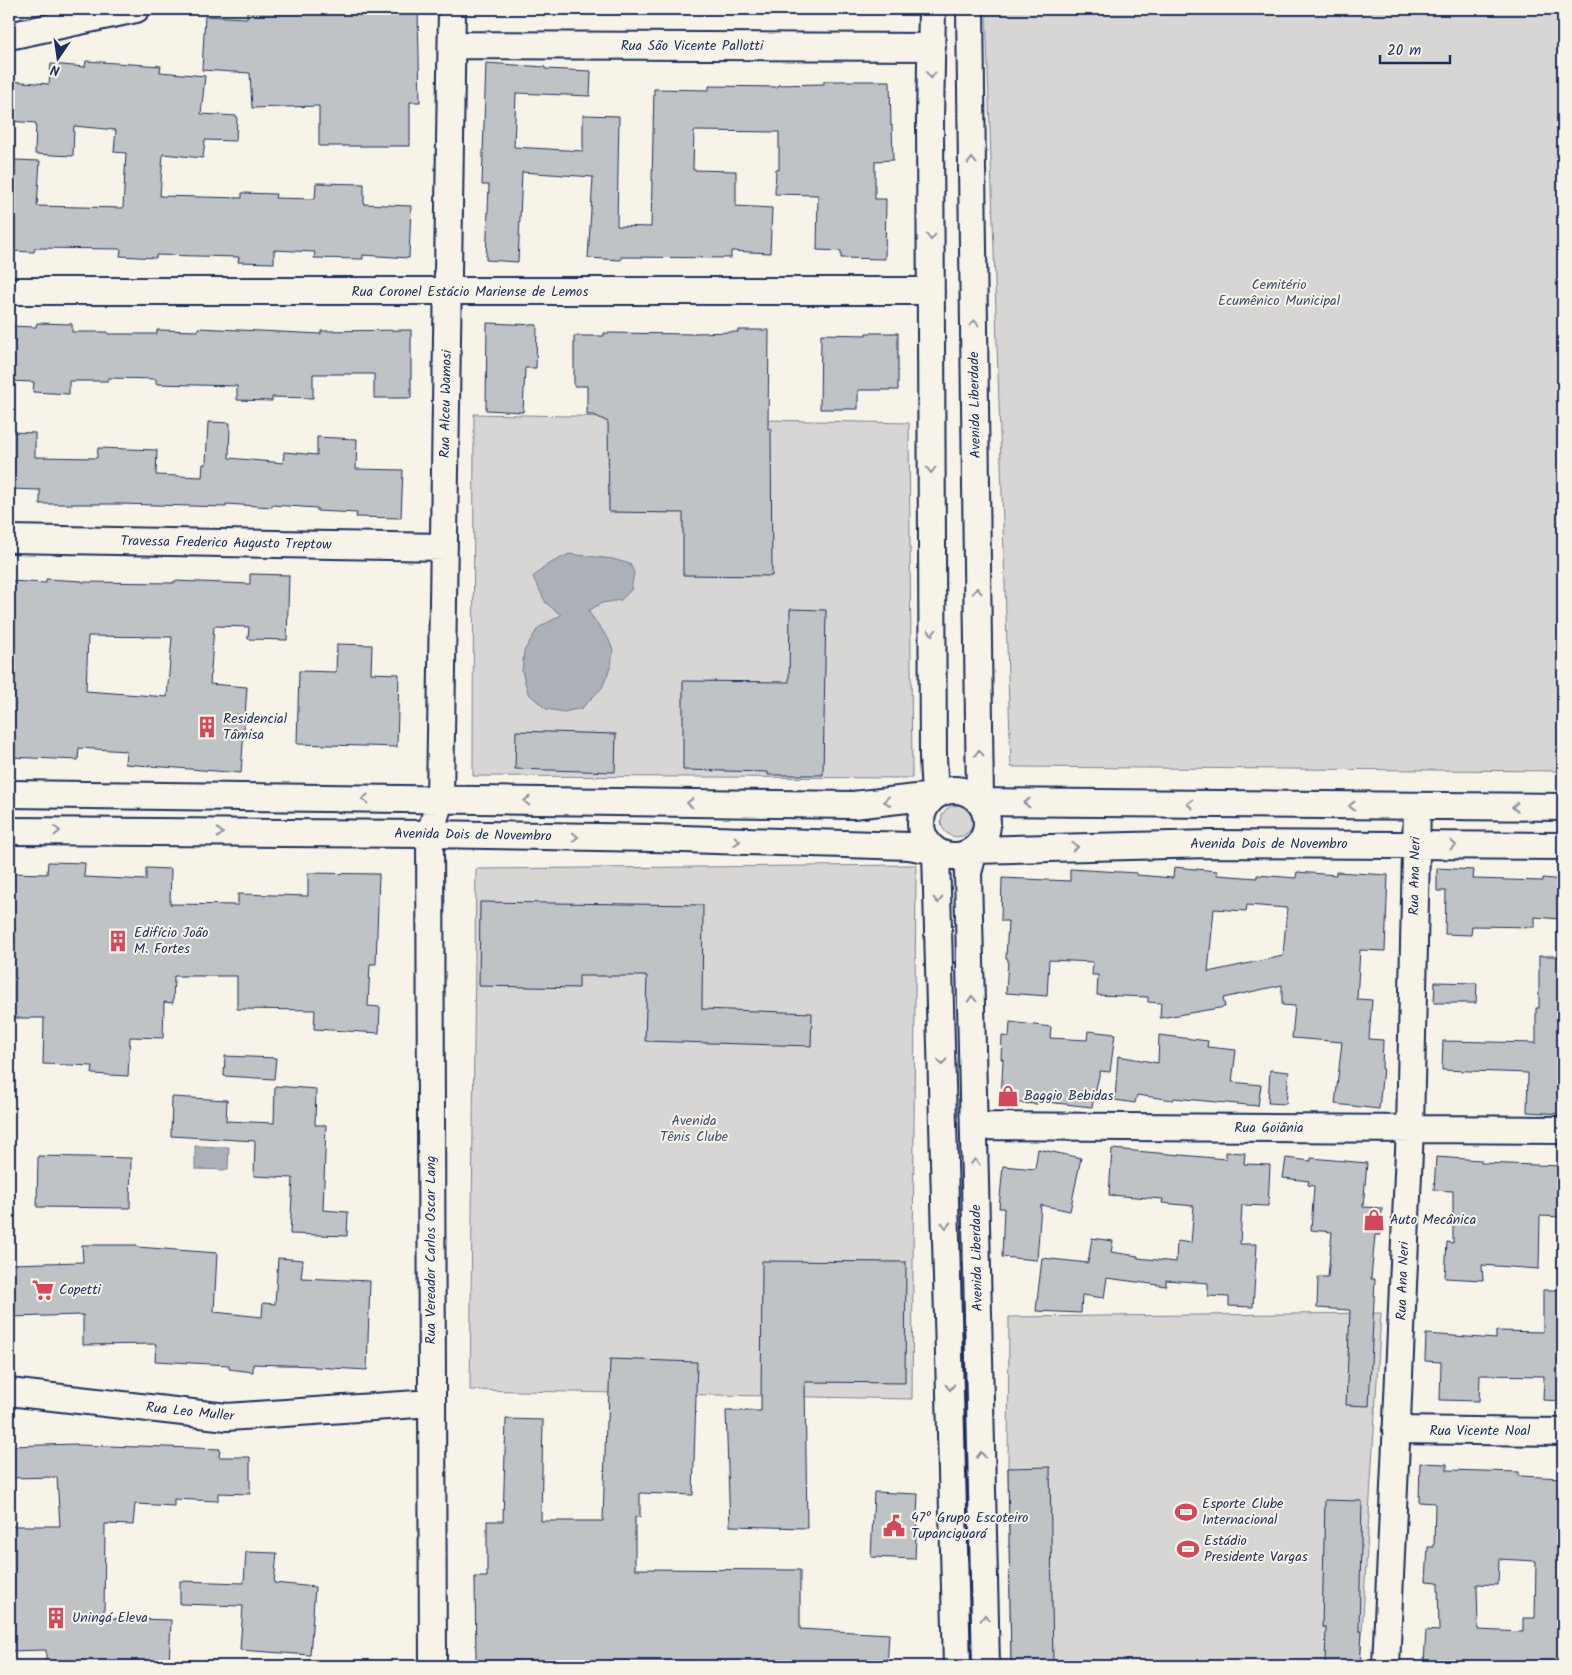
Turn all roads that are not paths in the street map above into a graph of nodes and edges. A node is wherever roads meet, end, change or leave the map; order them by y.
1 (136, 9) edge
2 (452, 9) edge
3 (932, 9) edge
4 (970, 9) edge
5 (9, 36) edge
6 (452, 45) junction
7 (932, 47) junction
8 (9, 291) edge
9 (931, 291) junction
10 (448, 292) junction
11 (9, 539) edge
12 (444, 547) junction
13 (9, 794) edge
14 (935, 796) junction
15 (440, 800) junction
16 (980, 802) junction
17 (1417, 806) junction
18 (1563, 807) edge
19 (9, 831) edge
20 (430, 834) junction
21 (1416, 845) junction
22 (1563, 846) edge
23 (974, 850) junction
24 (936, 851) junction
25 (975, 1126) junction
26 (1410, 1129) junction
27 (1563, 1130) edge
28 (9, 1392) edge
29 (432, 1404) junction
30 (1396, 1430) junction
31 (1563, 1432) edge
32 (432, 1666) edge
33 (957, 1666) edge
34 (986, 1666) edge
35 (1386, 1666) edge

1 - 5 street
2 - 6 street, Rua Alceu Wamosi
3 - 7 street
16 -> 4 street, Avenida Liberdade
6 - 7 street, Rua São Vicente Pallotti
6 - 10 street, Rua Alceu Wamosi
7 -> 9 street
8 - 10 street, Rua Coronel Estácio Mariense de Lemos
9 - 10 street, Rua Coronel Estácio Mariense de Lemos
9 -> 14 street
10 - 12 street, Rua Alceu Wamosi
11 - 12 street, Travessa Frederico Augusto Treptow
12 - 15 street, Rua Alceu Wamosi
15 -> 13 street
14 -> 15 street
14 - 16 street
14 - 24 street
15 - 20 street, Rua Vereador Carlos Oscar Lang
17 -> 16 street
16 - 23 street
18 -> 17 street
17 - 21 street, Rua Ana Neri
19 -> 20 street, Avenida Dois de Novembro
20 -> 24 street, Avenida Dois de Novembro
20 - 29 street, Rua Vereador Carlos Oscar Lang
21 -> 22 street, Avenida Dois de Novembro
23 -> 21 street, Avenida Dois de Novembro
21 - 26 street, Rua Ana Neri
23 - 24 street
25 -> 23 street, Avenida Liberdade
24 -> 33 street
25 - 26 street, Rua Goiânia
34 -> 25 street, Avenida Liberdade
26 - 27 street, Rua Goiânia
26 - 30 street, Rua Ana Neri
28 - 29 street, Rua Leo Muller
29 - 32 street, Rua Vereador Carlos Oscar Lang
30 - 31 street, Rua Vicente Noal
30 - 35 street, Rua Ana Neri

